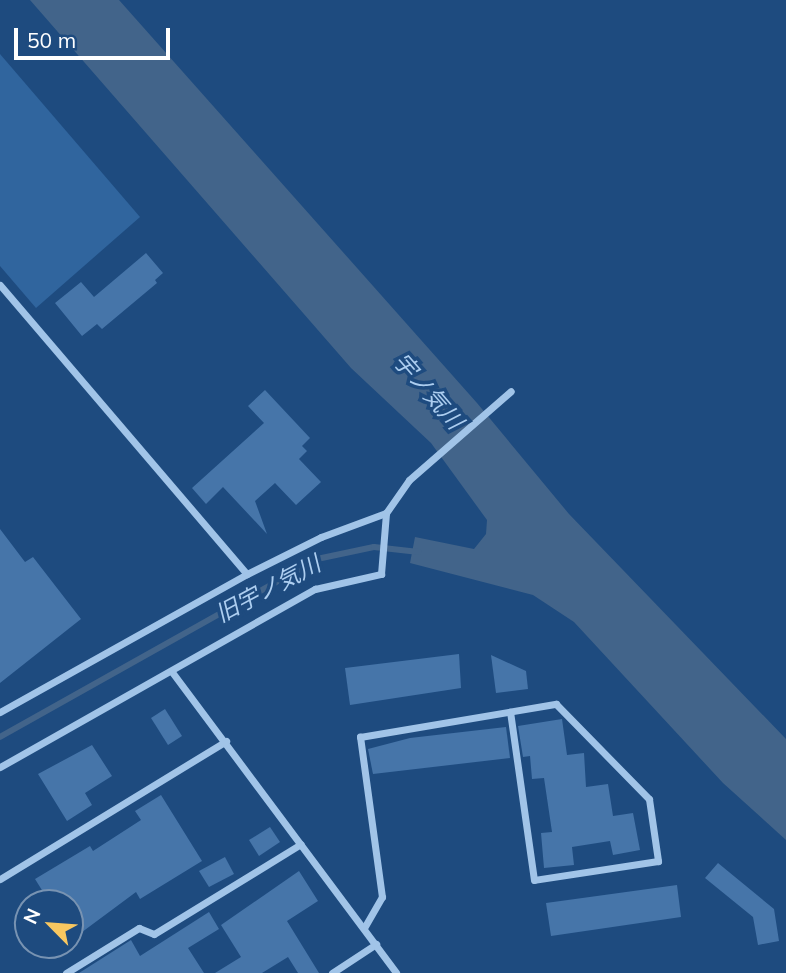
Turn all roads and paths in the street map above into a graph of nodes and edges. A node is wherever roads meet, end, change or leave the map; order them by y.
1 (0, 285) edge
2 (508, 393) dead end
3 (386, 513) junction
4 (247, 574) junction
5 (172, 672) junction
6 (0, 712) edge
7 (510, 712) junction
8 (226, 741) junction
9 (0, 767) edge
10 (301, 844) junction
11 (0, 879) edge
12 (364, 928) junction
13 (376, 944) junction
14 (66, 973) edge
15 (332, 973) edge
16 (396, 973) edge

1 - 4 street
2 - 3 street
3 - 4 street
3 - 5 street
4 - 6 street
5 - 8 street
5 - 9 street
7 - 7 street
7 - 12 street
8 - 10 street
8 - 11 street
10 - 12 street
10 - 14 street
12 - 13 street
13 - 15 street
13 - 16 street

